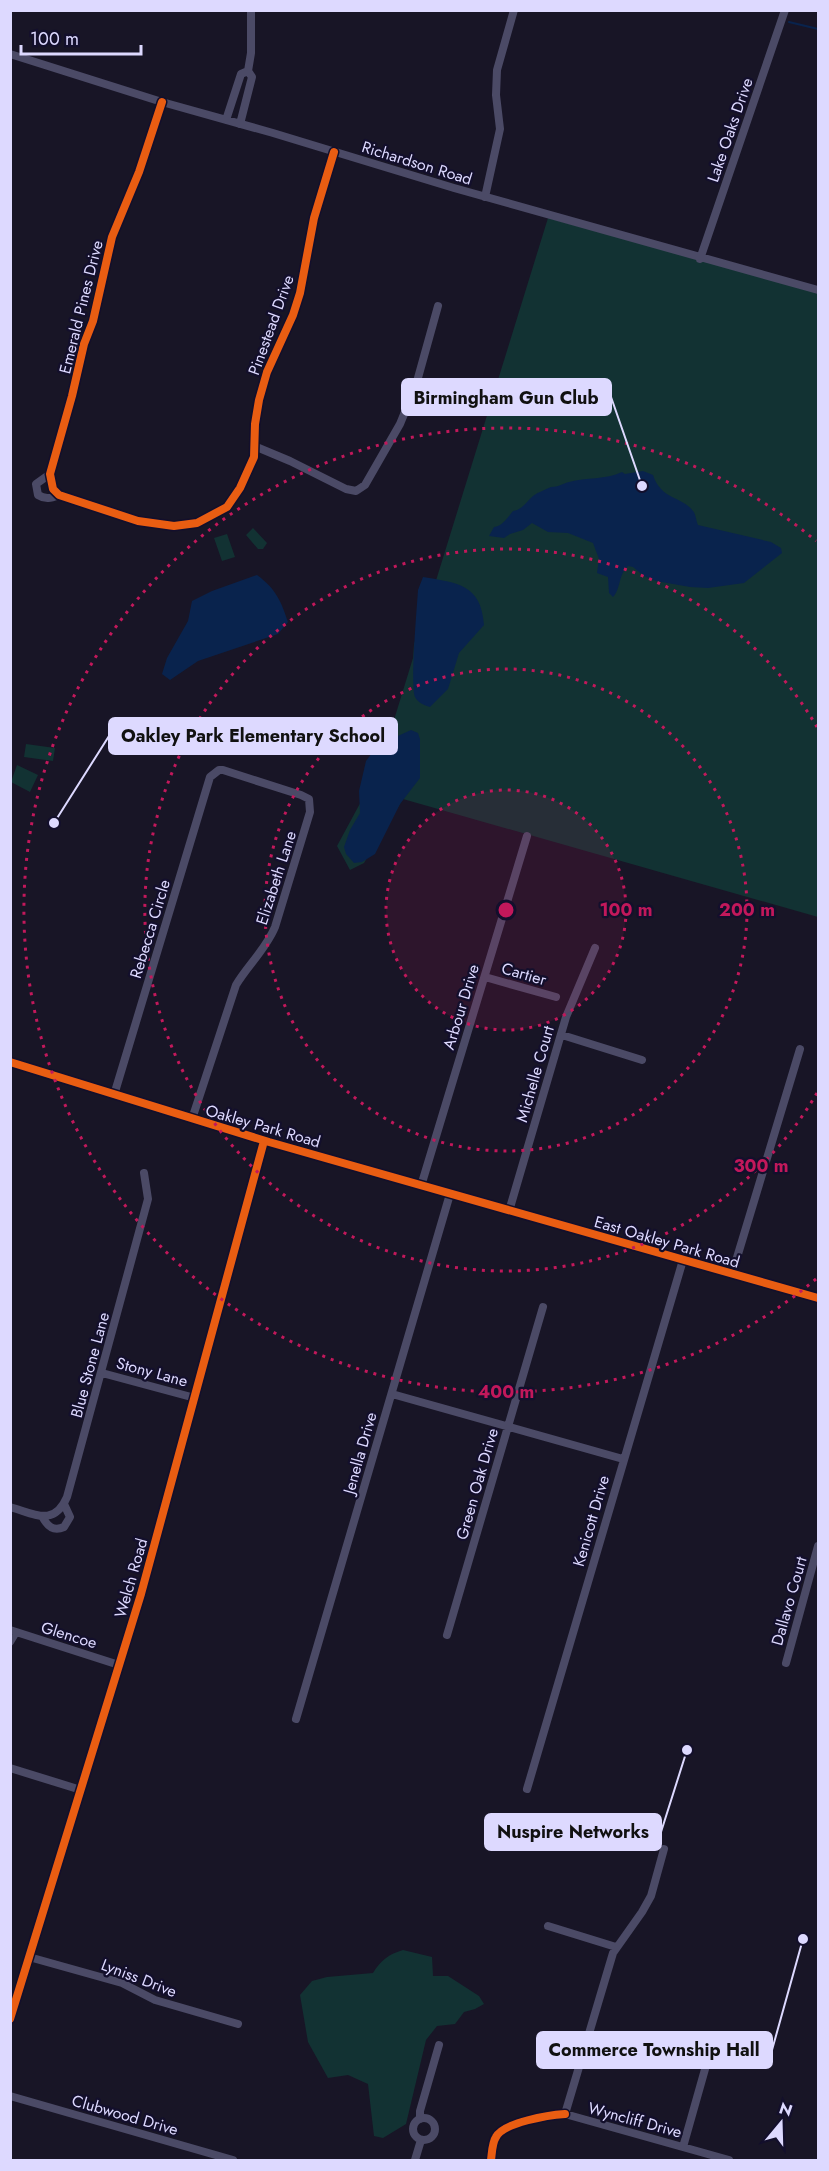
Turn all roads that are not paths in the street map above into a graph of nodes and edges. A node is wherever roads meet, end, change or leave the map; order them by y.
1 (251, 10) edge
2 (514, 10) edge
3 (785, 10) edge
4 (10, 54) edge
5 (248, 71) junction
6 (162, 102) junction
7 (226, 120) junction
8 (240, 124) junction
9 (334, 152) junction
10 (485, 197) junction
11 (700, 259) junction
12 (819, 290) edge
13 (438, 306) dead end
14 (254, 446) junction
15 (50, 474) junction
16 (56, 492) junction
17 (214, 772) joint
18 (527, 836) dead end
19 (595, 948) dead end
20 (485, 977) junction
21 (556, 997) dead end
22 (562, 1035) junction
23 (800, 1049) dead end
24 (642, 1060) dead end
25 (10, 1062) edge
26 (114, 1095) junction
27 (192, 1119) junction
28 (264, 1141) junction
29 (144, 1173) dead end
30 (421, 1186) junction
31 (450, 1194) junction
32 (509, 1211) junction
33 (682, 1260) junction
34 (732, 1274) junction
35 (819, 1298) edge
36 (543, 1307) dead end
37 (102, 1373) junction
38 (392, 1394) junction
39 (195, 1398) junction
40 (508, 1427) junction
41 (623, 1459) junction
42 (64, 1504) junction
43 (10, 1507) edge
44 (42, 1516) junction
45 (819, 1546) edge
46 (13, 1631) edge
47 (447, 1635) dead end
48 (10, 1642) edge
49 (786, 1663) dead end
50 (120, 1665) junction
51 (296, 1719) dead end
52 (10, 1768) edge
53 (527, 1789) dead end
54 (81, 1790) junction
55 (664, 1849) dead end
56 (548, 1926) dead end
57 (616, 1947) junction
58 (29, 1957) junction
59 (10, 2019) edge
60 (238, 2024) dead end
61 (439, 2045) dead end
62 (711, 2048) dead end
63 (10, 2096) edge
64 (420, 2119) junction
65 (421, 2140) junction
66 (682, 2147) junction
67 (233, 2160) edge
68 (415, 2160) edge
69 (729, 2160) edge

1 - 5 street
2 - 10 street
3 - 11 street, Lake Oaks Drive
4 - 6 street, Richardson Road
5 - 7 street
5 - 8 street
6 - 7 street, Richardson Road
6 - 15 street, Emerald Pines Drive
7 - 8 street, Richardson Road
8 - 9 street, Richardson Road
9 - 10 street, Richardson Road
9 - 14 street, Pinestead Drive
10 - 11 street, Richardson Road
11 - 12 street, Richardson Road
13 - 14 street
14 - 16 street, Pinestead Drive
15 - 16 street, Emerald Pines Drive
15 - 16 street, Emerald Pines Drive
17 - 26 street, Rebecca Circle
17 - 27 street, Elizabeth Lane
18 - 20 street, Arbour Drive
19 - 22 street, Michelle Court
20 - 21 street, Cartier
20 - 30 street, Arbour Drive
22 - 24 street
22 - 32 street, Michelle Court
23 - 34 street
25 - 26 street, Oakley Park Road
26 - 27 street, Oakley Park Road
27 - 28 street, Oakley Park Road
28 - 30 street, Oakley Park Road
28 - 39 street, Welch Road
29 - 37 street, Blue Stone Lane
30 - 31 street, Oakley Park Road
31 - 32 street, Oakley Park Road
31 - 38 street, Jenella Drive
32 - 33 street, East Oakley Park Road
33 - 34 street, East Oakley Park Road
33 - 41 street, Kenicott Drive
34 - 35 street, East Oakley Park Road
36 - 40 street, Green Oak Drive
37 - 39 street, Stony Lane
37 - 42 street, Blue Stone Lane
38 - 40 street
38 - 51 street, Jenella Drive
39 - 50 street, Welch Road
40 - 41 street
40 - 47 street, Green Oak Drive
41 - 53 street, Kenicott Drive
42 - 44 street
42 - 44 street, Blue Stone Lane
43 - 44 street
45 - 49 street, Dallavo Court
46 - 48 street
46 - 50 street, Glencoe
50 - 54 street, Welch Road
52 - 54 street
54 - 58 street, Welch Road
55 - 57 street, Wyncliff Drive
56 - 57 street
57 - 66 street, Wyncliff Drive
58 - 59 street, Welch Road
58 - 60 street, Lyniss Drive
61 - 64 street
62 - 66 street
63 - 67 street, Clubwood Drive
64 - 65 street
64 - 65 street
65 - 68 street
66 - 69 street, Wyncliff Drive

